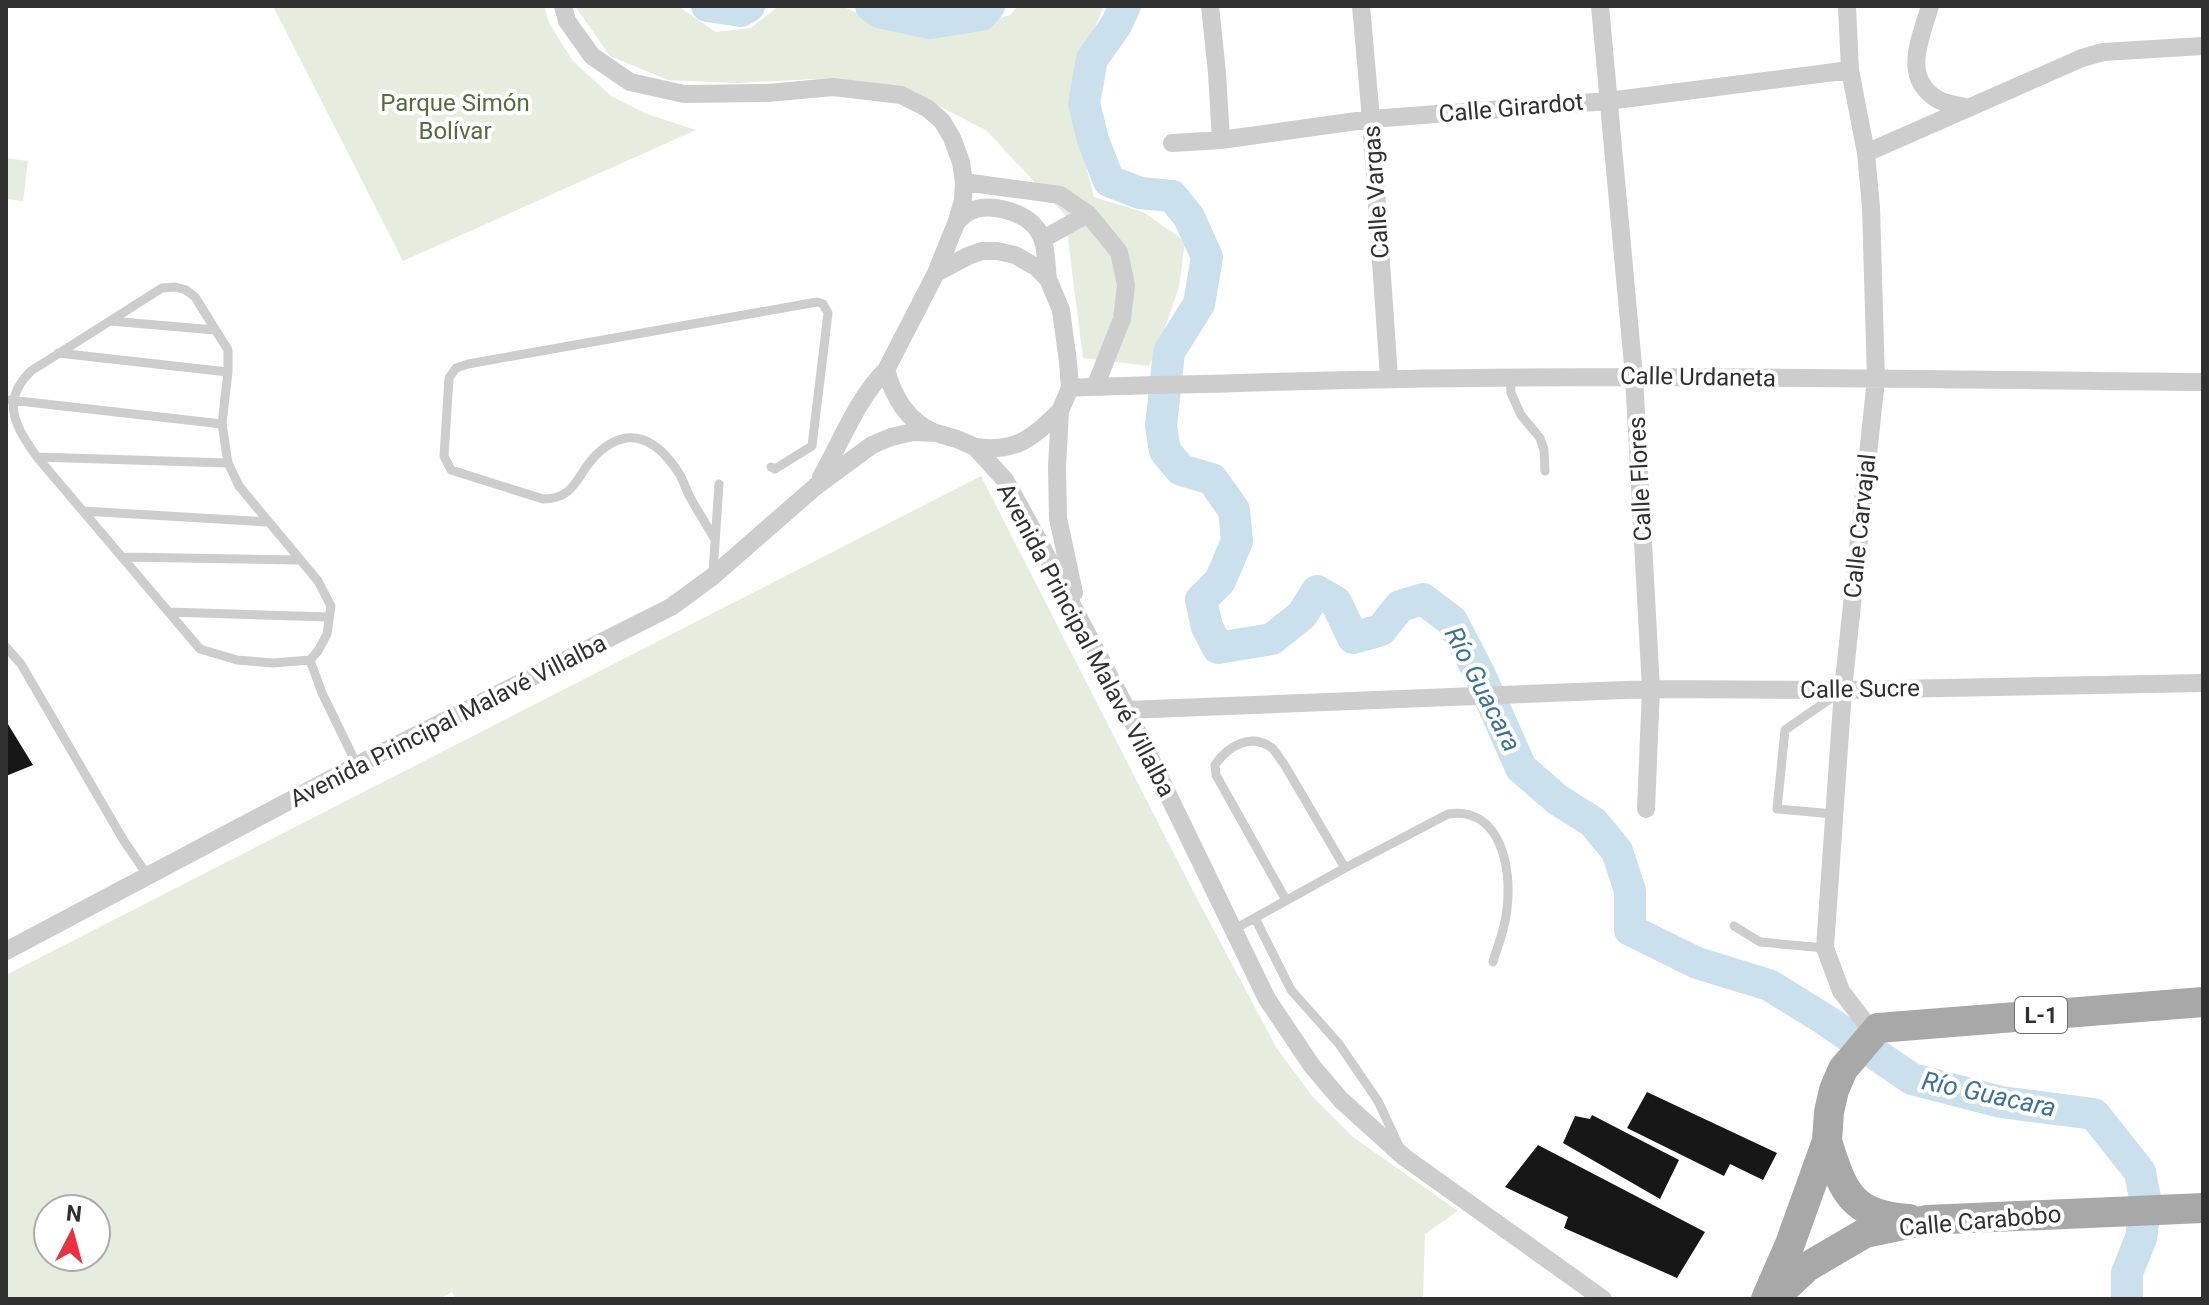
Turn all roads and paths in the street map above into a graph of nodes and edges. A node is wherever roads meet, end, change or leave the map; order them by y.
1 (563, 6) edge
2 (1210, 6) edge
3 (1361, 6) edge
4 (1600, 6) edge
5 (1847, 6) edge
6 (1930, 6) edge
7 (2203, 46) edge
8 (1850, 70) junction
9 (1608, 101) junction
10 (1968, 108) junction
11 (1371, 119) junction
12 (1221, 140) junction
13 (1172, 143) dead end
14 (1866, 153) junction
15 (964, 182) junction
16 (1088, 214) junction
17 (957, 221) junction
18 (1043, 239) junction
19 (936, 273) junction
20 (1048, 279) junction
21 (110, 321) junction
22 (215, 330) junction
23 (58, 353) junction
24 (886, 370) junction
25 (228, 372) junction
26 (1634, 376) junction
27 (1389, 377) junction
28 (1510, 377) junction
29 (1876, 379) junction
30 (2203, 382) edge
31 (1101, 386) junction
32 (1070, 388) junction
33 (10, 400) junction
34 (1060, 411) junction
35 (222, 424) junction
36 (936, 433) junction
37 (975, 447) junction
38 (37, 457) junction
39 (228, 463) junction
40 (771, 467) dead end
41 (1545, 471) dead end
42 (719, 484) dead end
43 (815, 487) junction
44 (83, 511) junction
45 (267, 522) junction
46 (715, 540) junction
47 (122, 557) junction
48 (299, 560) junction
49 (712, 577) junction
50 (169, 612) junction
51 (1078, 616) junction
52 (329, 617) junction
53 (6, 647) edge
54 (310, 660) junction
55 (2203, 683) edge
56 (1651, 689) junction
57 (1843, 690) junction
58 (1127, 710) junction
59 (357, 765) junction
60 (1646, 809) dead end
61 (1834, 814) junction
62 (1345, 868) junction
63 (148, 876) junction
64 (1286, 900) junction
65 (1255, 918) junction
66 (1734, 926) dead end
67 (1233, 930) junction
68 (1825, 948) junction
69 (6, 951) edge
70 (1493, 962) dead end
71 (2203, 1002) edge
72 (1874, 1034) junction
73 (1827, 1141) junction
74 (1404, 1157) junction
75 (2203, 1208) edge
76 (1927, 1220) junction
77 (1603, 1299) edge
78 (1766, 1299) edge
79 (1773, 1299) edge

1 - 15 street
2 - 12 street
3 - 11 street, Calle Vargas
4 - 9 street, Calle Flores
5 - 8 street, Calle Carvajal
6 - 10 street
7 - 10 street
8 - 9 street, Calle Girardot
8 - 14 street, Calle Carvajal
9 - 11 street, Calle Girardot
9 - 26 street, Calle Flores
10 - 14 street
11 - 12 street, Calle Girardot
11 - 27 street, Calle Vargas
12 - 13 street, Calle Girardot
14 - 29 street, Calle Carvajal
15 - 16 street
15 - 17 street
16 - 18 street
16 - 31 street
17 - 18 street
17 - 19 street
18 - 20 street
19 - 20 street
19 - 24 street
20 - 32 street
21 - 22 lane
21 - 22 lane
21 - 23 lane
22 - 25 lane
23 - 25 lane
23 - 33 lane
24 - 36 street
24 - 43 street
25 - 35 lane
26 - 28 street, Calle Urdaneta
26 - 29 street, Calle Urdaneta
26 - 56 street, Calle Flores
27 - 28 street, Calle Urdaneta
27 - 31 street, Calle Urdaneta
28 - 41 lane
29 - 30 street, Calle Urdaneta
29 - 57 street, Calle Carvajal
31 - 32 street, Calle Urdaneta
32 - 34 street
33 - 35 lane
33 - 38 lane
34 - 37 street
34 - 51 street
35 - 39 lane
36 - 37 street, Avenida Principal Malavé Villalba
36 - 43 street, Avenida Principal Malavé Villalba
37 - 51 street, Avenida Principal Malavé Villalba
38 - 39 lane
38 - 44 lane
39 - 45 lane
40 - 46 lane
42 - 46 lane
43 - 49 street, Avenida Principal Malavé Villalba
44 - 45 lane
44 - 47 lane
45 - 48 lane
46 - 49 lane
47 - 48 lane
47 - 50 lane
48 - 52 lane
49 - 59 street, Avenida Principal Malavé Villalba
50 - 52 lane
50 - 54 lane
51 - 58 street, Avenida Principal Malavé Villalba
52 - 54 lane
53 - 63 lane
54 - 59 lane
55 - 57 street, Calle Sucre
56 - 57 street, Calle Sucre
56 - 58 street, Calle Sucre
56 - 60 street, Calle Flores
57 - 61 street, Calle Carvajal
57 - 61 lane
58 - 67 street, Avenida Principal Malavé Villalba
59 - 63 street, Avenida Principal Malavé Villalba
61 - 68 street, Calle Carvajal
62 - 64 lane
62 - 64 lane
62 - 70 lane
63 - 69 street, Avenida Principal Malavé Villalba
64 - 65 lane
65 - 67 lane
65 - 74 lane
66 - 68 lane
67 - 74 street, Avenida Principal Malavé Villalba
68 - 72 street, Calle Carvajal
71 - 72 main road, L-1
72 - 73 main road
73 - 76 main road
73 - 78 main road
74 - 77 street, Avenida Principal Malavé Villalba
75 - 76 main road, Calle Carabobo
76 - 79 main road, Calle Carabobo

